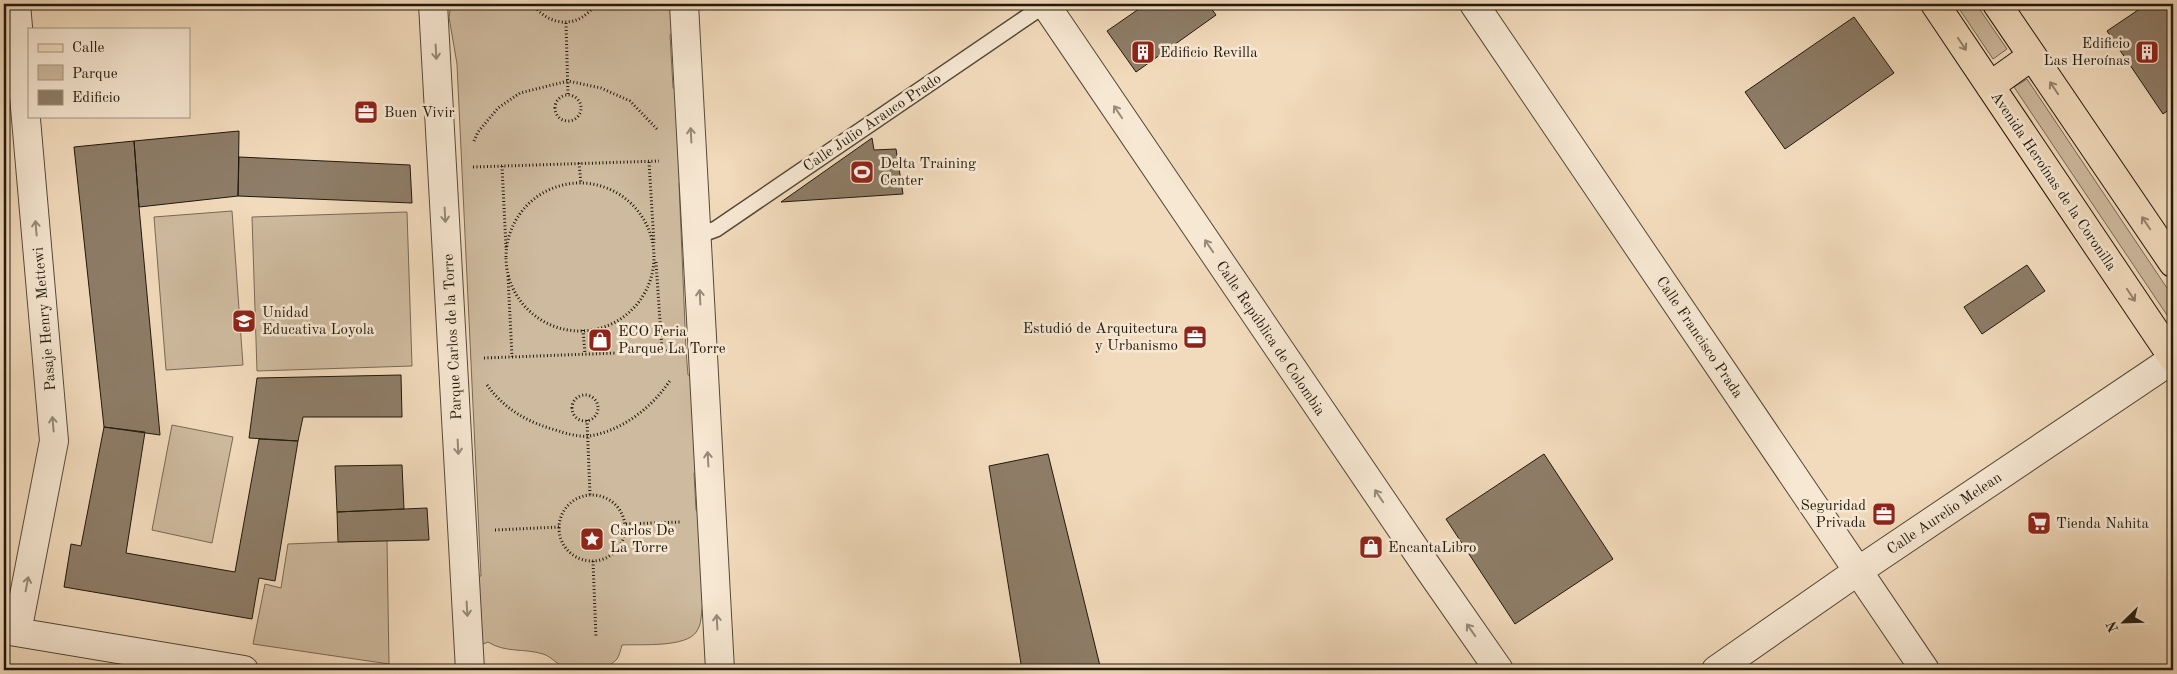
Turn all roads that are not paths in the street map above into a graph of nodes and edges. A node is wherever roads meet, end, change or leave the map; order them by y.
1 (16, 4) edge
2 (433, 4) edge
3 (684, 4) edge
4 (1474, 4) edge
5 (1935, 4) edge
6 (1997, 4) edge
7 (1052, 6) edge
8 (2032, 56) junction
9 (1990, 86) junction
10 (697, 236) junction
11 (2173, 263) edge
12 (2173, 358) edge
13 (1858, 571) junction
14 (10, 631) edge
15 (202, 666) edge
16 (244, 670) edge
17 (470, 670) edge
18 (720, 670) edge
19 (1499, 670) edge
20 (1716, 670) edge
21 (1925, 670) edge

14 -> 1 street, Pasaje Henry Mettewi
2 -> 17 street, Parque Carlos de la Torre
10 -> 3 street
4 - 13 street, Calle Francisco Prada
5 -> 9 main road, Avenida Heroínas de la Coronilla
6 - 8 main road
7 - 10 lane, Calle Julio Arauco Prado
19 -> 7 street, Calle República de Colombia
8 - 9 main road
11 -> 8 main road
9 -> 12 main road, Avenida Heroínas de la Coronilla
18 -> 10 street
12 - 13 street, Calle Aurelio Melean
13 - 20 street, Calle Aurelio Melean
13 - 21 street, Calle Francisco Prada
14 - 15 street
15 - 16 street

